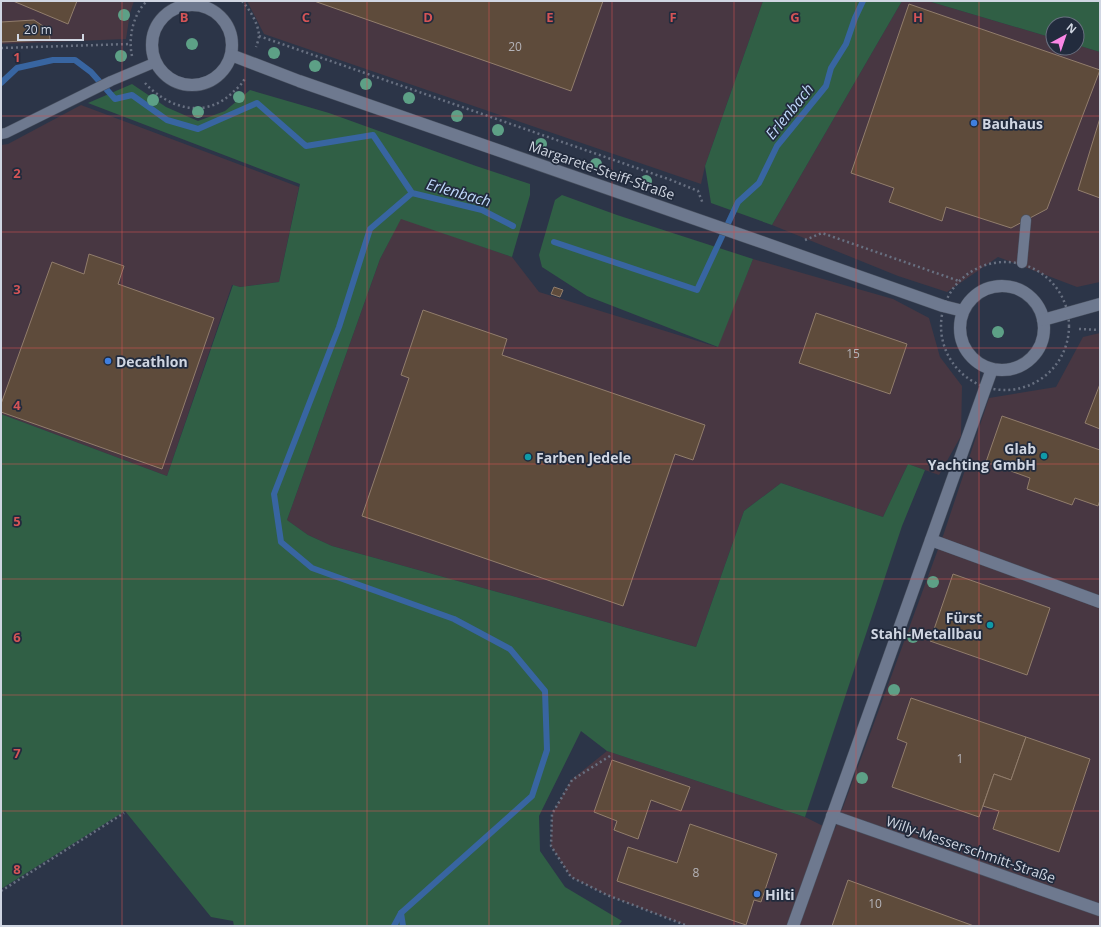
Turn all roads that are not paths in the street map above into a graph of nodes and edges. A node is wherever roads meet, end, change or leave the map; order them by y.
1 (176, 4) edge
2 (231, 55) junction
3 (156, 62) junction
4 (1, 134) edge
5 (1026, 220) dead end
6 (1022, 263) road end
7 (1100, 304) edge
8 (963, 311) junction
9 (1043, 320) junction
10 (992, 369) junction
11 (931, 540) junction
12 (1100, 602) edge
13 (832, 816) junction
14 (1100, 910) edge
15 (793, 926) edge

1 - 2 street
1 - 3 street
2 - 3 street
2 - 8 street, Margarete-Steiff-Straße
3 - 4 lane
5 - 6 lane
7 - 9 street
8 - 9 street
8 - 10 street
9 - 10 street
10 - 11 street
11 - 12 street
11 - 13 street
13 - 14 street, Willy-Messerschmitt-Straße
13 - 15 street

